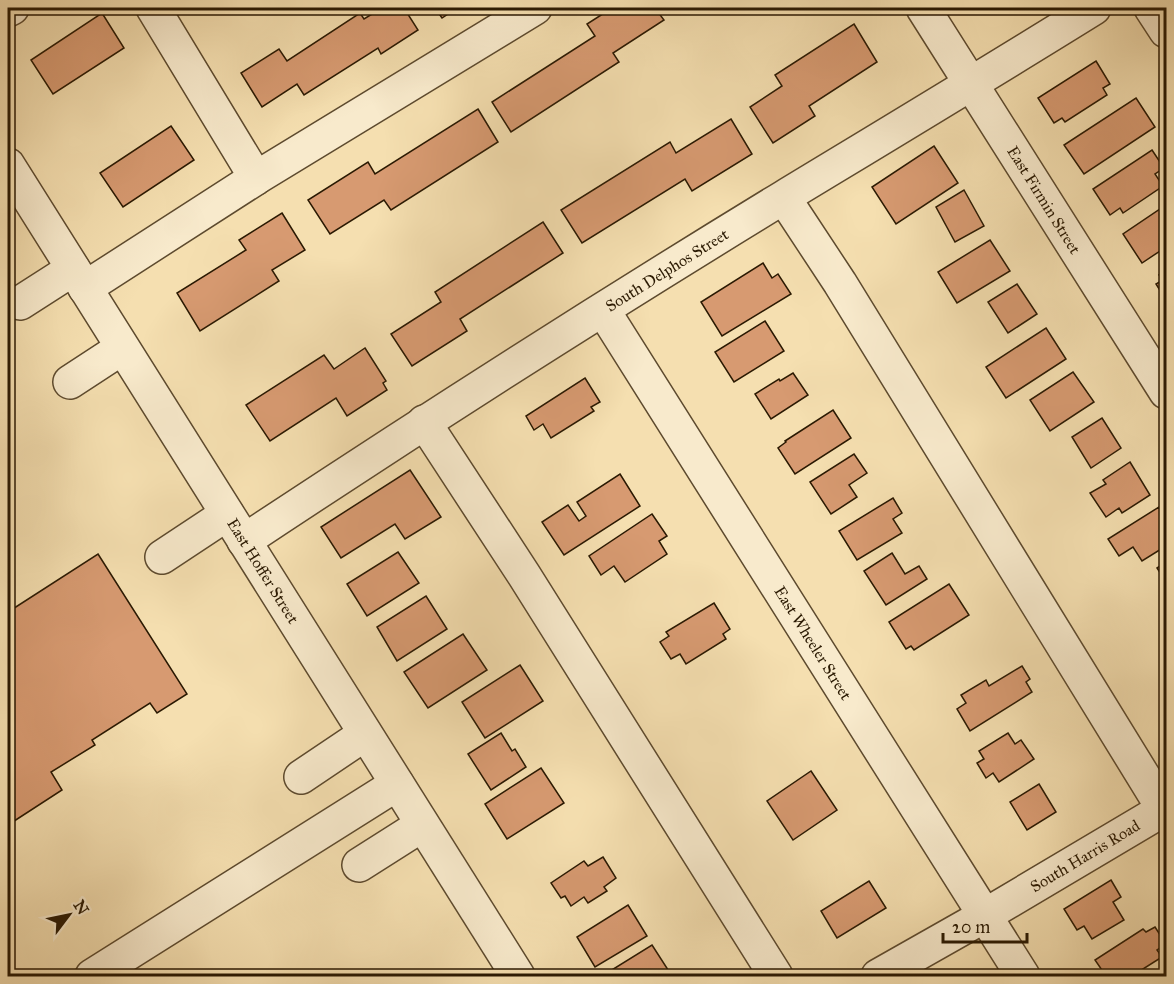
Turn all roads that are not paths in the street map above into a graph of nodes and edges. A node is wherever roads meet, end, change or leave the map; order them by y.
1 (12, 8) edge
2 (153, 8) edge
3 (535, 8) edge
4 (922, 8) edge
5 (1094, 8) edge
6 (1151, 8) edge
7 (8, 10) edge
8 (1167, 31) edge
9 (971, 85) junction
10 (8, 165) edge
11 (256, 178) junction
12 (784, 198) junction
13 (79, 279) junction
14 (20, 303) dead end
15 (603, 310) junction
16 (122, 348) junction
17 (70, 382) dead end
18 (1167, 392) edge
19 (424, 422) junction
20 (236, 528) junction
21 (162, 557) dead end
22 (365, 734) junction
23 (301, 777) dead end
24 (396, 784) junction
25 (1166, 810) edge
26 (422, 825) junction
27 (358, 865) dead end
28 (984, 916) junction
29 (97, 975) edge
30 (518, 976) edge
31 (776, 976) edge
32 (878, 976) edge
33 (1023, 976) edge

1 - 7 street
2 - 11 street
3 - 11 street
4 - 9 street, East Firmin Street
5 - 9 street, South Delphos Street
6 - 8 street
9 - 12 street, South Delphos Street
9 - 18 street, East Firmin Street
10 - 13 street, East Hoffer Street
11 - 13 street
12 - 15 street, South Delphos Street
12 - 25 street
13 - 14 street
13 - 16 street, East Hoffer Street
15 - 19 street, South Delphos Street
15 - 28 street, East Wheeler Street
16 - 17 street
16 - 20 street, East Hoffer Street
19 - 20 street, South Delphos Street
19 - 31 street
20 - 21 street, South Delphos Street
20 - 22 street, East Hoffer Street
22 - 23 street
22 - 24 street, East Hoffer Street
24 - 26 street, East Hoffer Street
24 - 29 street
25 - 28 street, South Harris Road
26 - 27 street
26 - 30 street, East Hoffer Street
28 - 32 street, South Harris Road
28 - 33 street, East Wheeler Street

